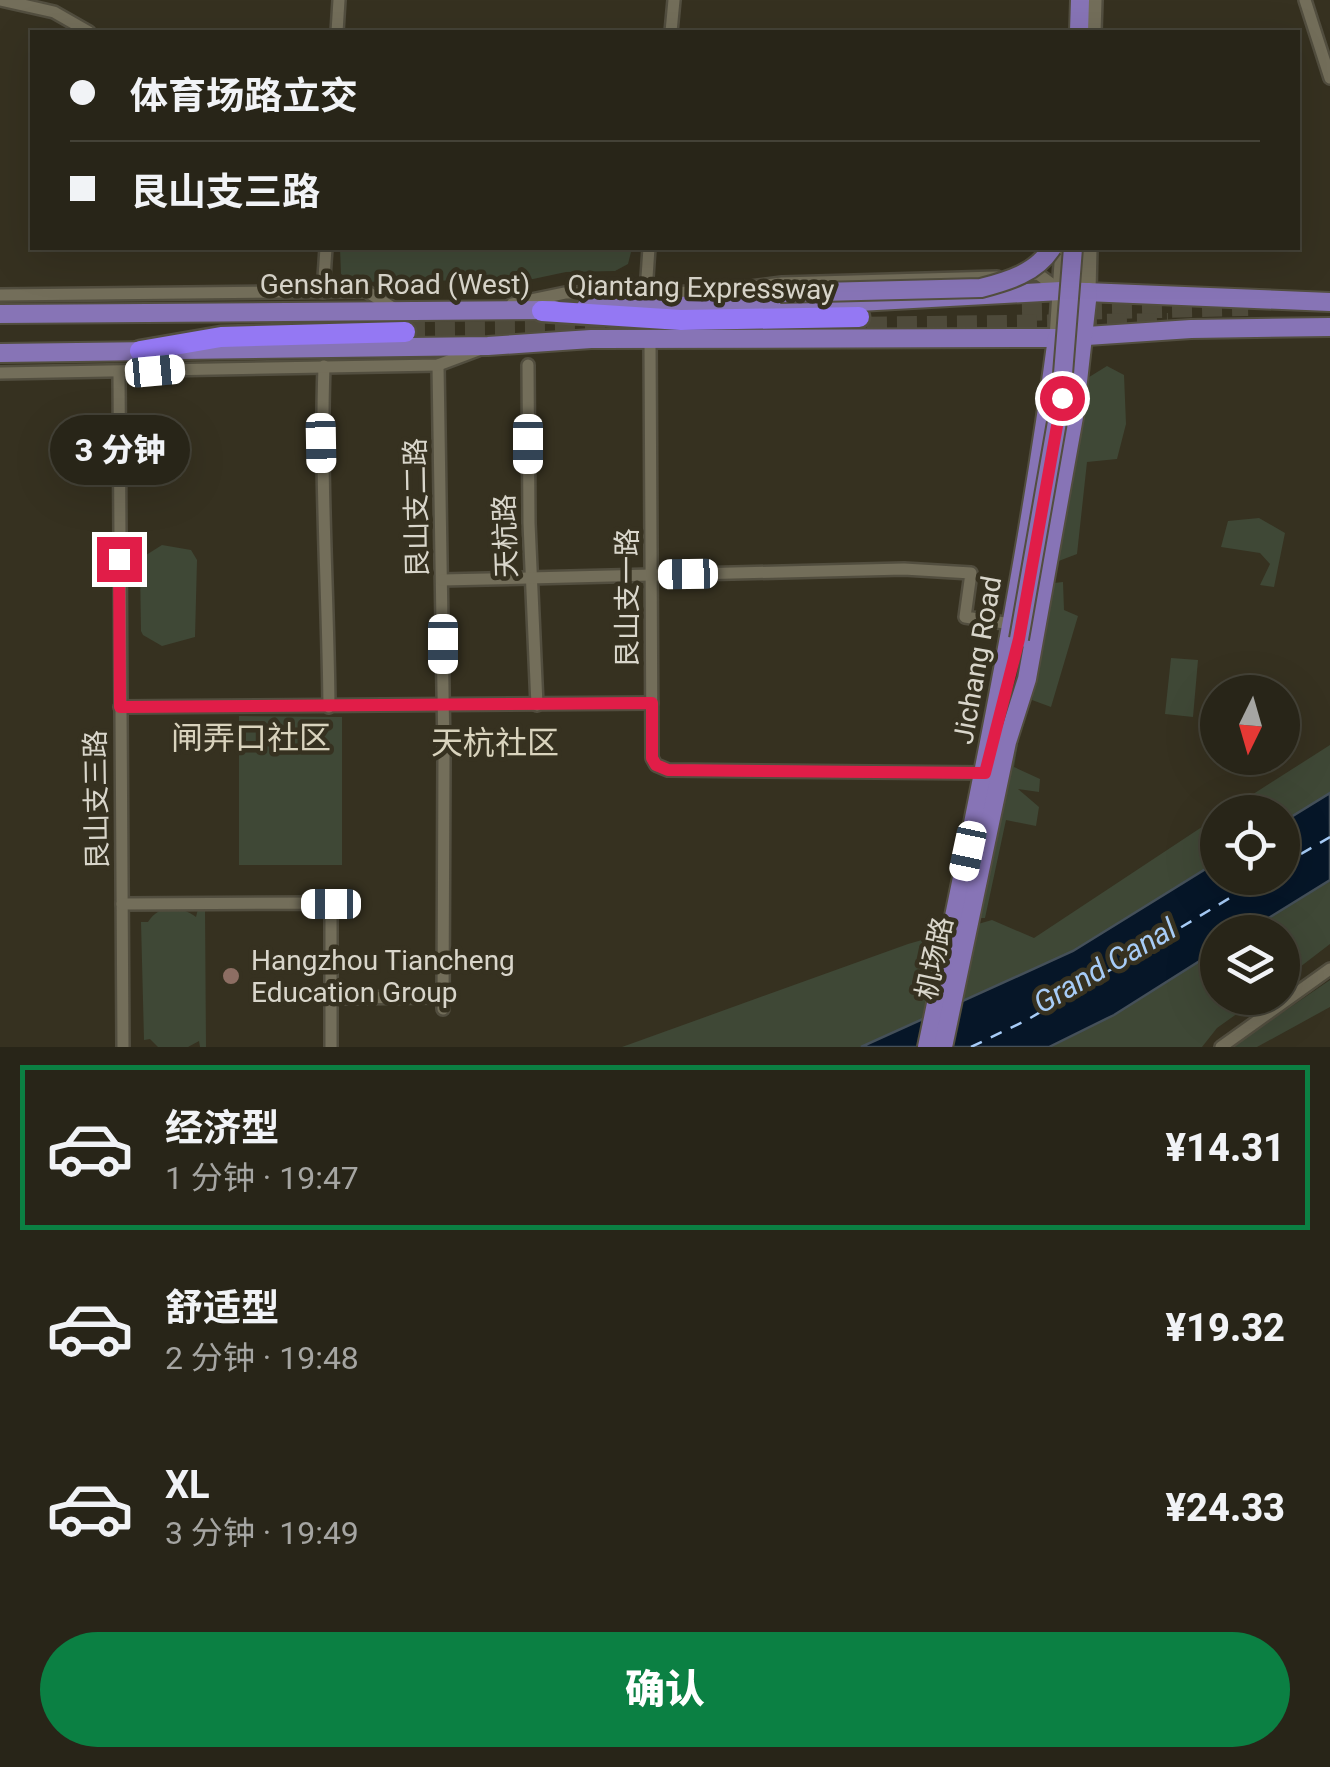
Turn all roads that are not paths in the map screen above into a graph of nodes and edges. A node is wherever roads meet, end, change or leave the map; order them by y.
1 (1, 0) edge
2 (339, 0) edge
3 (674, 0) edge
4 (1076, 0) edge
5 (1094, 0) edge
6 (1305, 0) edge
7 (86, 30) edge
8 (337, 30) edge
9 (671, 30) edge
10 (1071, 30) edge
11 (1079, 30) edge
12 (1093, 30) edge
13 (1330, 78) edge
14 (326, 250) edge
15 (650, 250) edge
16 (1050, 250) edge
17 (1062, 250) edge
18 (1073, 250) edge
19 (1089, 250) edge
20 (323, 292) junction
21 (646, 292) junction
22 (1061, 292) junction
23 (1088, 292) junction
24 (0, 294) edge
25 (717, 302) junction
26 (1330, 302) edge
27 (480, 310) junction
28 (396, 311) junction
29 (542, 312) junction
30 (6, 313) edge
31 (859, 317) tunnel mouth
32 (1330, 327) edge
33 (406, 332) tunnel mouth
34 (1086, 336) junction
35 (1057, 338) junction
36 (650, 340) junction
37 (488, 346) junction
38 (140, 351) junction
39 (0, 353) edge
40 (528, 365) dead end
41 (324, 366) junction
42 (438, 366) junction
43 (0, 373) edge
44 (119, 373) junction
45 (652, 575) junction
46 (531, 578) junction
47 (442, 580) junction
48 (1015, 632) junction
49 (652, 703) junction
50 (537, 705) junction
51 (120, 707) junction
52 (329, 707) junction
53 (444, 707) junction
54 (1007, 742) junction
55 (986, 769) junction
56 (122, 904) junction
57 (1330, 968) edge
58 (952, 969) junction
59 (331, 998) junction
60 (123, 1047) edge
61 (331, 1047) edge
62 (927, 1047) edge
63 (942, 1047) edge
64 (1222, 1047) edge

1 - 7 street
2 - 8 street
3 - 9 street
4 - 10 main road
4 - 11 main road
5 - 12 main road
6 - 13 street
14 - 20 street
15 - 21 street
16 - 25 main road, bridge
17 - 22 main road
18 - 48 main road, bridge
19 - 23 main road
20 - 24 street
20 - 28 street
21 - 22 street
21 - 27 street
22 - 23 main road, Genshan Road (West)
22 - 25 main road, Genshan Road (West)
22 - 35 main road
23 - 26 main road, Genshan Road (West)
23 - 34 main road, 机场路
25 - 29 main road, Genshan Road (West)
27 - 28 main road, Genshan Road (West)
27 - 29 main road, Genshan Road (West)
28 - 30 main road, Genshan Road (West)
29 - 31 highway, Qiantang Expressway
32 - 34 main road
33 - 38 highway
34 - 35 main road
34 - 54 main road, 机场路
35 - 36 main road
35 - 48 main road, Jichang Road
36 - 37 main road
36 - 45 street, 艮山支一路
37 - 38 main road
37 - 42 street
38 - 39 main road
40 - 46 street, 天杭路
41 - 42 street
41 - 44 street
41 - 52 street
42 - 47 street, 艮山支二路
43 - 44 street
44 - 51 street, 艮山支三路
45 - 46 street
45 - 48 street
45 - 49 street, 艮山支一路
46 - 47 street
46 - 50 street, 天杭路
47 - 53 street, 艮山支二路
48 - 54 main road
48 - 55 main road, Jichang Road
49 - 50 street
49 - 55 street, 艮山支一路
50 - 53 street
51 - 52 street
51 - 56 street, 艮山支三路
52 - 53 street
53 - 59 street, 艮山支二路
54 - 58 main road, 机场路
55 - 58 main road, Jichang Road
56 - 59 street
56 - 60 street, 艮山支三路
57 - 64 street
58 - 62 main road, Jichang Road
58 - 63 main road, 机场路
59 - 61 street

